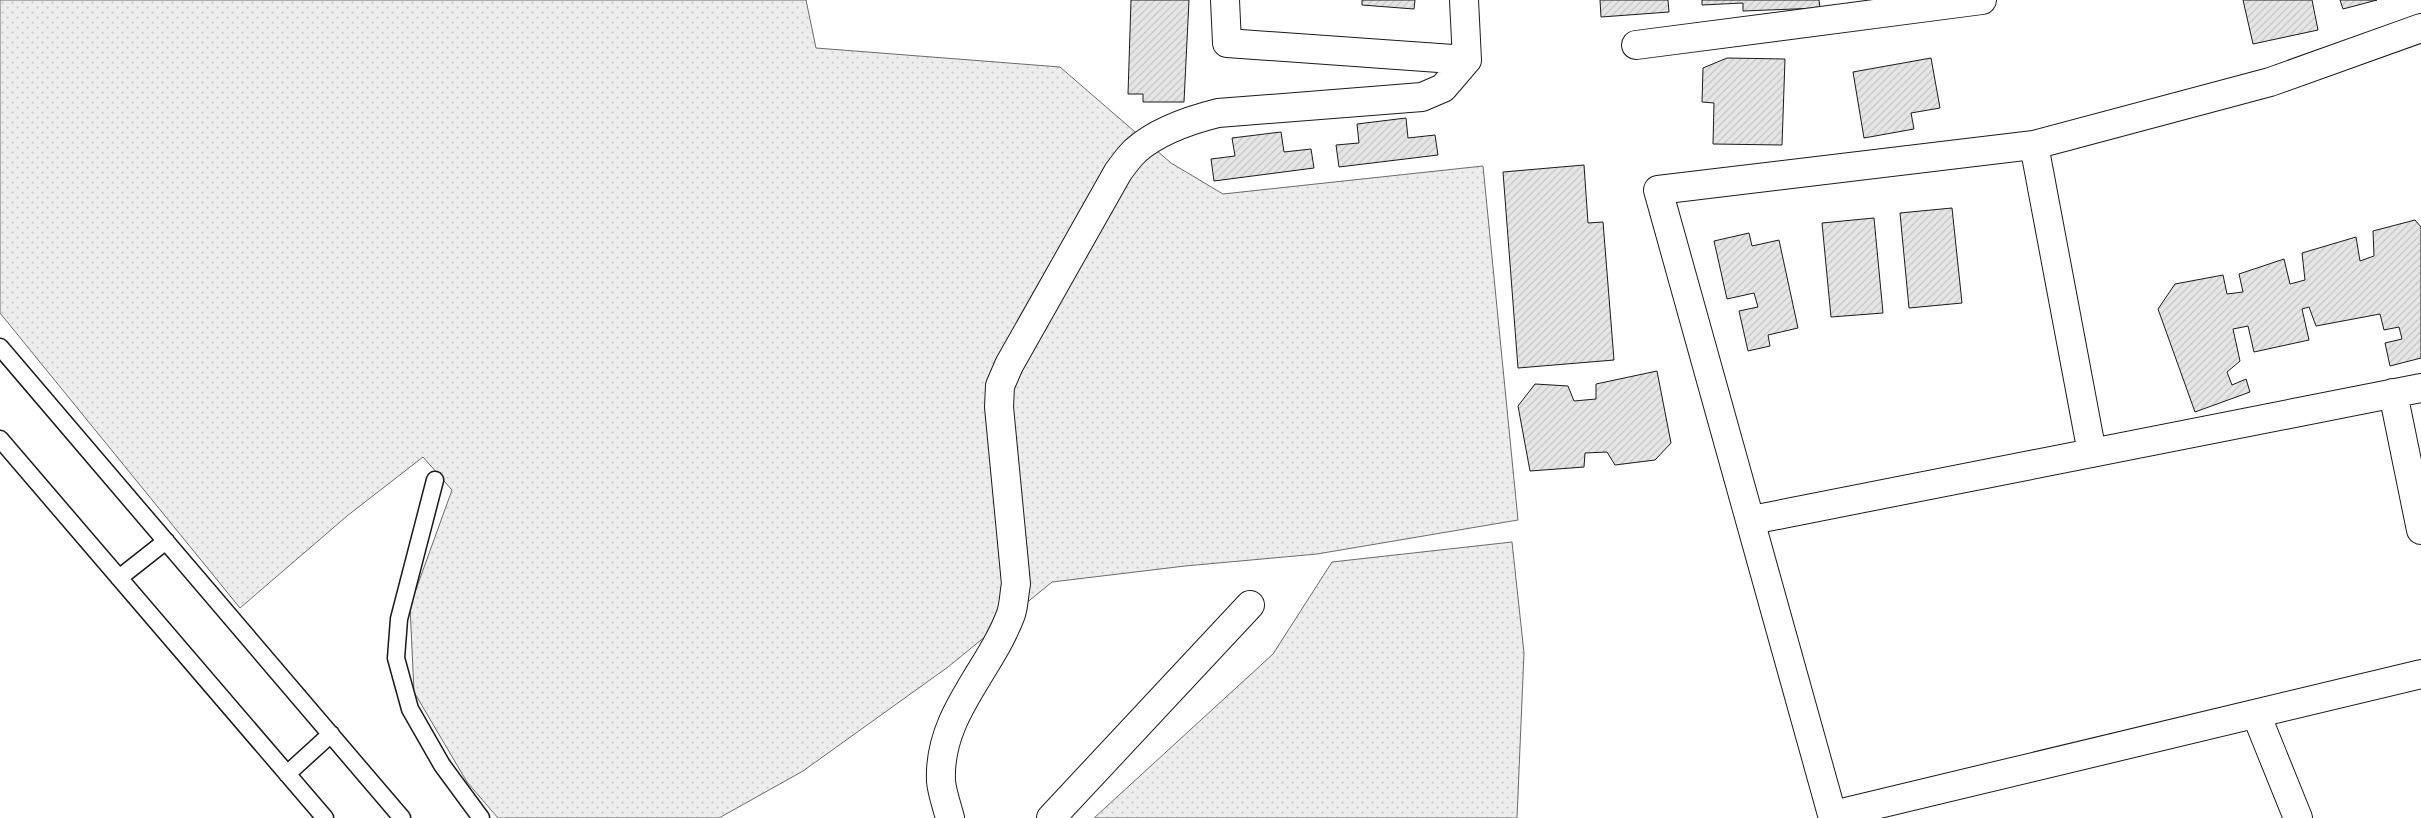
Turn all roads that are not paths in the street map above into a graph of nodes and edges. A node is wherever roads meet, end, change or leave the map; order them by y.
1 (1225, 0) edge
2 (1464, 0) edge
3 (1982, 0) edge
4 (2421, 28) edge
5 (1636, 45) dead end
6 (1467, 60) junction
7 (2034, 145) junction
8 (3, 356) edge
9 (2421, 388) edge
10 (2392, 393) junction
11 (0, 439) edge
12 (2092, 453) junction
13 (435, 480) dead end
14 (1752, 520) junction
15 (2421, 530) edge
16 (166, 541) junction
17 (119, 578) junction
18 (1250, 606) dead end
19 (2421, 674) edge
20 (2256, 714) junction
21 (331, 734) junction
22 (288, 774) junction
23 (1833, 816) edge
24 (325, 818) edge
25 (402, 818) edge
26 (481, 818) edge
27 (950, 818) edge
28 (1051, 818) edge
29 (2298, 818) edge

1 - 6 street
2 - 6 street
3 - 5 street
4 - 7 street
6 - 27 street
7 - 12 street
7 - 14 street
8 - 16 lane
9 - 10 street
10 - 12 street
10 - 15 street
11 - 17 lane
12 - 14 street
13 - 26 lane
14 - 23 street
16 - 17 lane
16 - 21 lane
17 - 22 lane
18 - 28 street
19 - 20 street
20 - 23 street
20 - 29 street
21 - 22 lane
21 - 25 lane
22 - 24 lane

